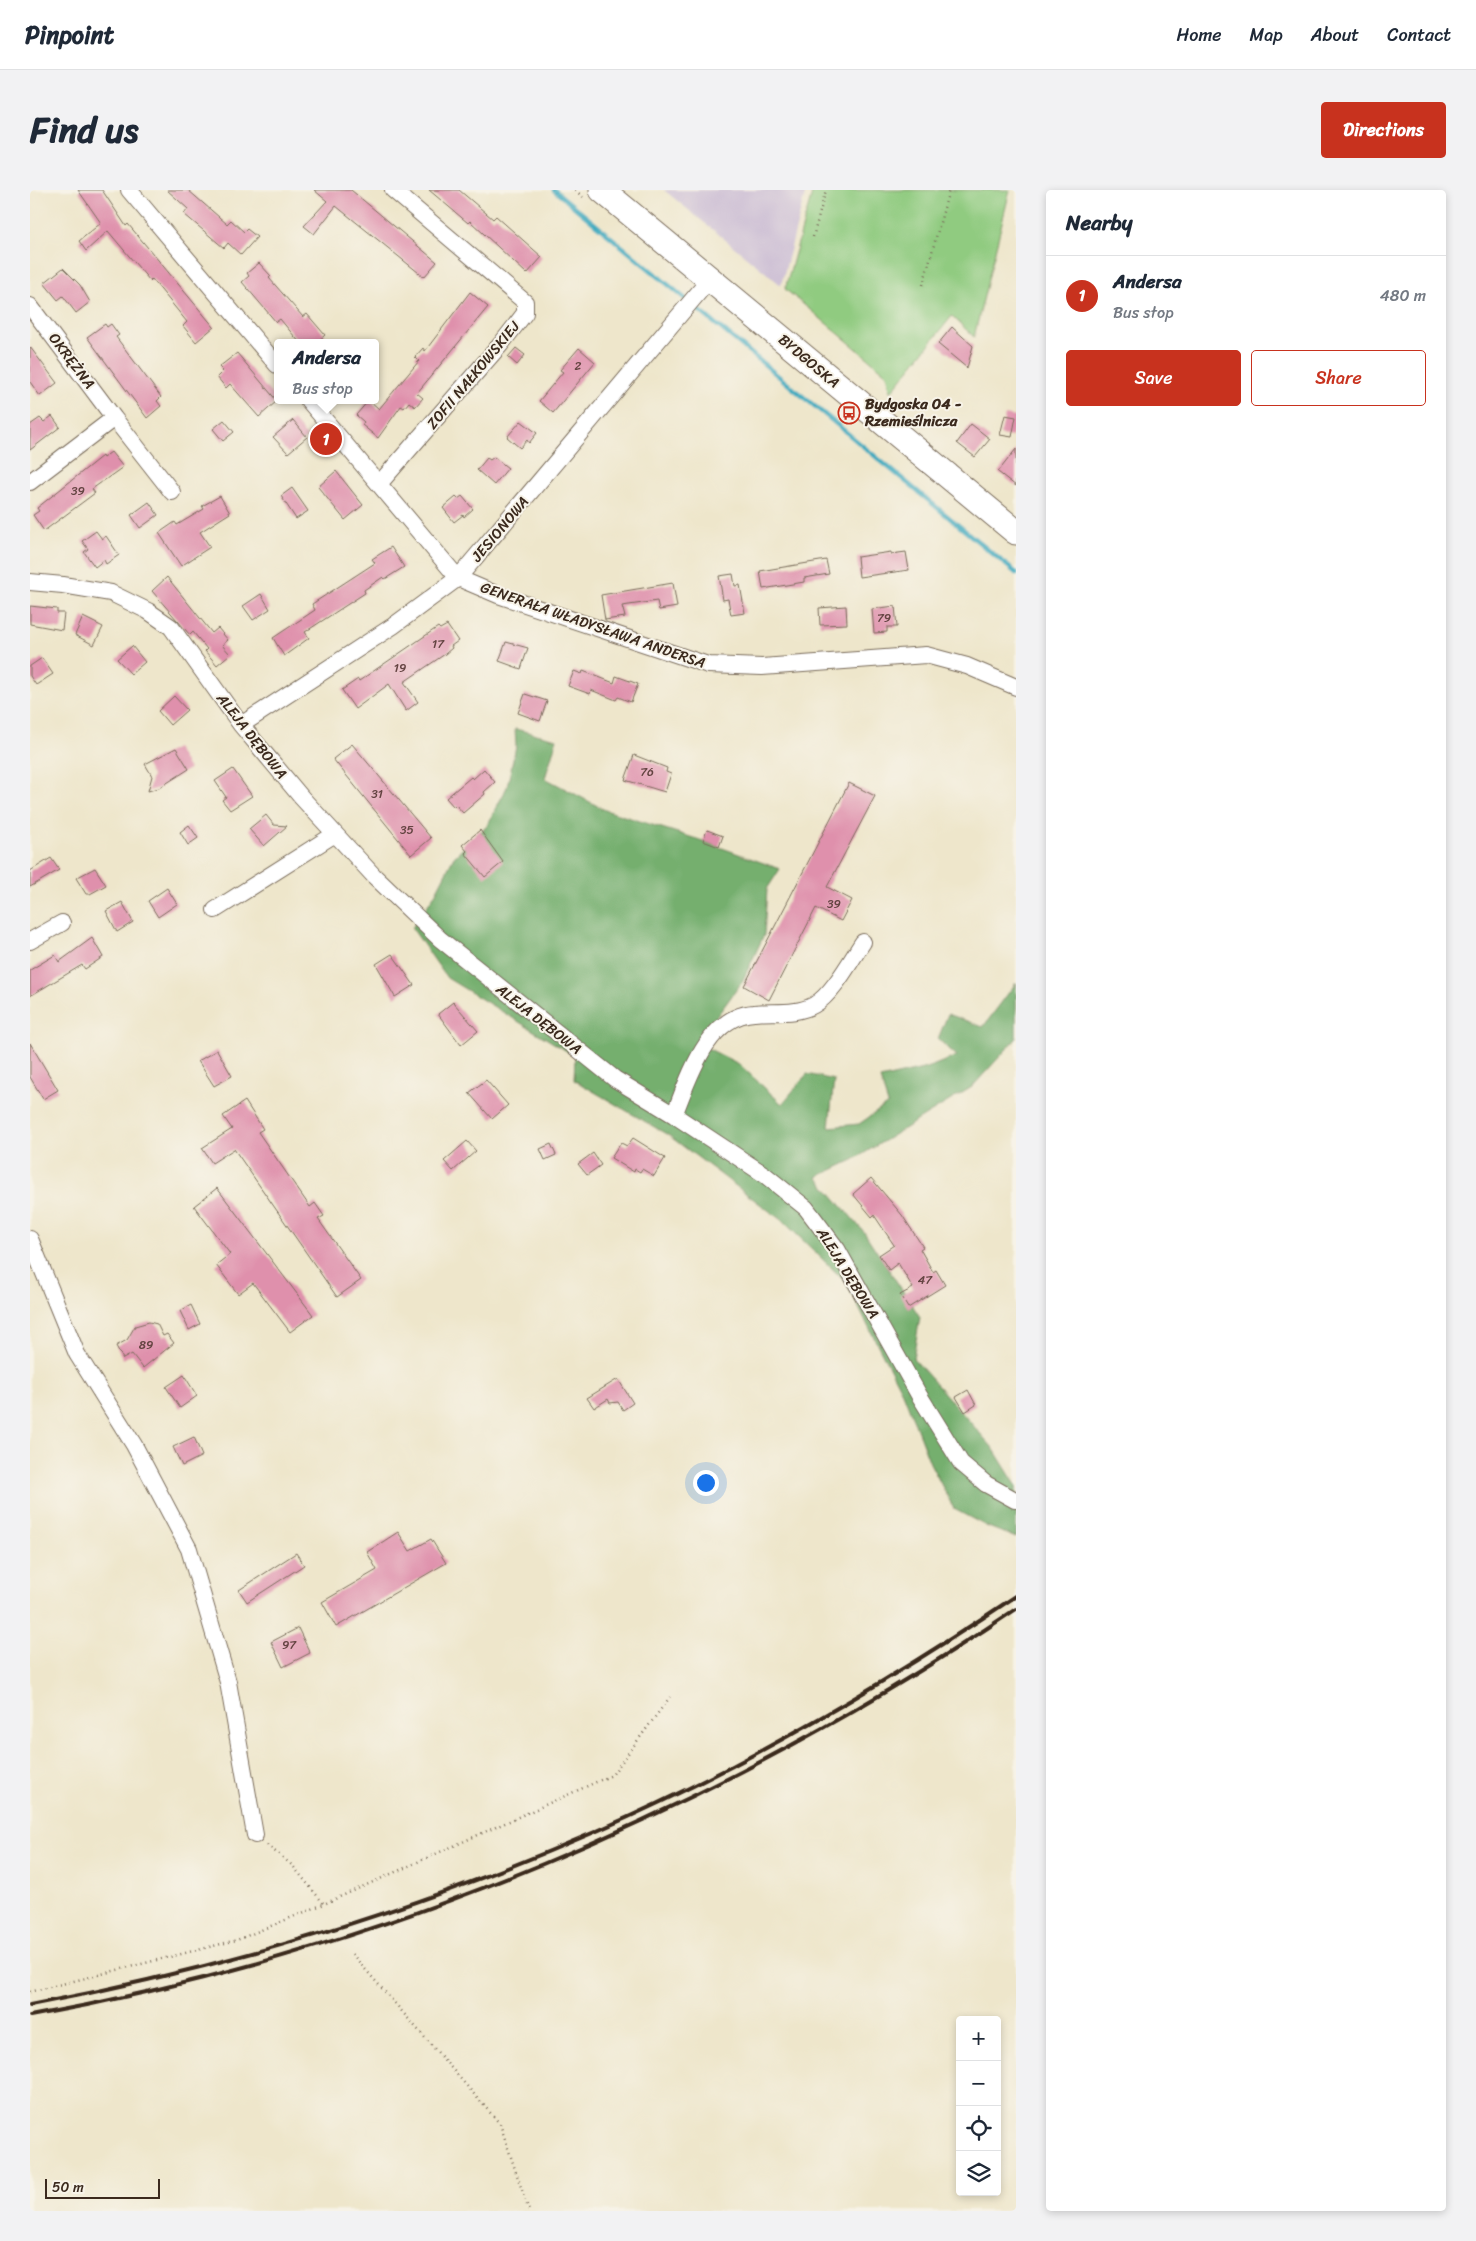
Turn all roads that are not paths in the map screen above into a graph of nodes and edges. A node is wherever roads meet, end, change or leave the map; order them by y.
1 (129, 190) edge
2 (394, 190) edge
3 (602, 190) edge
4 (710, 279) junction
5 (30, 306) edge
6 (274, 360) edge
7 (311, 404) edge
8 (114, 418) junction
9 (30, 482) edge
10 (379, 484) junction
11 (172, 492) dead end
12 (1016, 532) edge
13 (458, 578) junction
14 (30, 582) edge
15 (1016, 687) edge
16 (241, 726) junction
17 (334, 834) junction
18 (215, 910) dead end
19 (62, 923) dead end
20 (30, 941) edge
21 (863, 942) dead end
22 (674, 1115) junction
23 (30, 1239) edge
24 (1014, 1500) dead end
25 (255, 1835) road end

1 - 6 street
2 - 10 street, ZOFII NAŁKOWSKIEJ
3 - 4 main road, BYDGOSKA
4 - 12 main road, BYDGOSKA
4 - 13 street, JESIONOWA
5 - 8 street, OKRĘŻNA
7 - 10 street, GENERAŁA WŁADYSŁAWA ANDERSA
8 - 9 street
8 - 11 street, OKRĘŻNA
10 - 13 street, GENERAŁA WŁADYSŁAWA ANDERSA
13 - 15 street, GENERAŁA WŁADYSŁAWA ANDERSA
13 - 16 street, JESIONOWA
14 - 16 street, ALEJA DĘBOWA
16 - 17 street, ALEJA DĘBOWA
17 - 18 street
17 - 22 street, ALEJA DĘBOWA
19 - 20 street
21 - 22 street
22 - 24 street, ALEJA DĘBOWA
23 - 25 street

